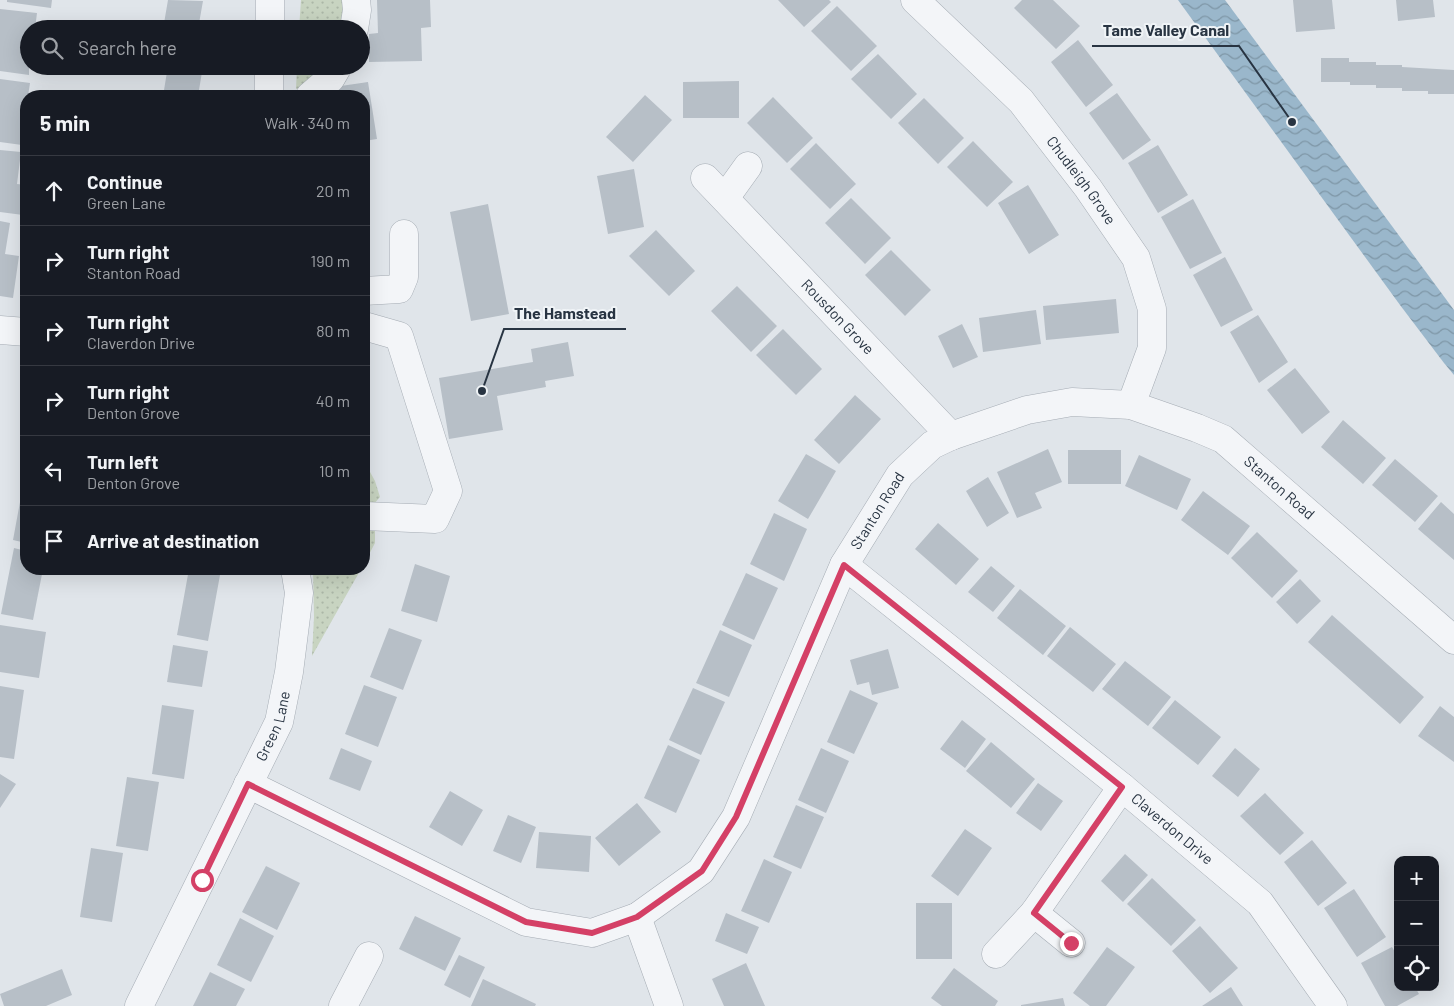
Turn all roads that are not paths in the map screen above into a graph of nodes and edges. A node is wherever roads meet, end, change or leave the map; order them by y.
1 (270, 0) edge
2 (356, 0) edge
3 (915, 0) edge
4 (270, 20) edge
5 (355, 20) edge
6 (269, 75) edge
7 (333, 75) edge
8 (269, 90) edge
9 (317, 90) edge
10 (748, 166) dead end
11 (705, 178) dead end
12 (725, 198) junction
13 (404, 234) dead end
14 (370, 291) edge
15 (370, 328) edge
16 (0, 330) edge
17 (20, 332) edge
18 (1130, 405) junction
19 (951, 436) junction
20 (370, 516) edge
21 (844, 565) junction
22 (296, 575) edge
23 (1454, 640) edge
24 (248, 784) junction
25 (1122, 787) junction
26 (1034, 913) junction
27 (637, 917) junction
28 (1071, 943) dead end
29 (996, 954) dead end
30 (370, 956) dead end
31 (139, 1006) edge
32 (343, 1006) edge
33 (669, 1006) edge
34 (1334, 1006) edge

1 - 4 street
2 - 5 street
3 - 18 street, Chudleigh Grove
6 - 8 street
7 - 9 street
10 - 12 street
11 - 12 street, Rousdon Grove
12 - 19 street, Rousdon Grove
13 - 14 street
15 - 20 street
16 - 17 street
18 - 19 street, Stanton Road
18 - 23 street, Stanton Road
19 - 21 street, Stanton Road
21 - 25 street, Claverdon Drive
21 - 27 street, Stanton Road
22 - 24 street, Green Lane
24 - 27 street, Stanton Road
24 - 31 street, Green Lane
25 - 26 street
25 - 34 street, Claverdon Drive
26 - 28 street
26 - 29 street
27 - 33 street
30 - 32 street

